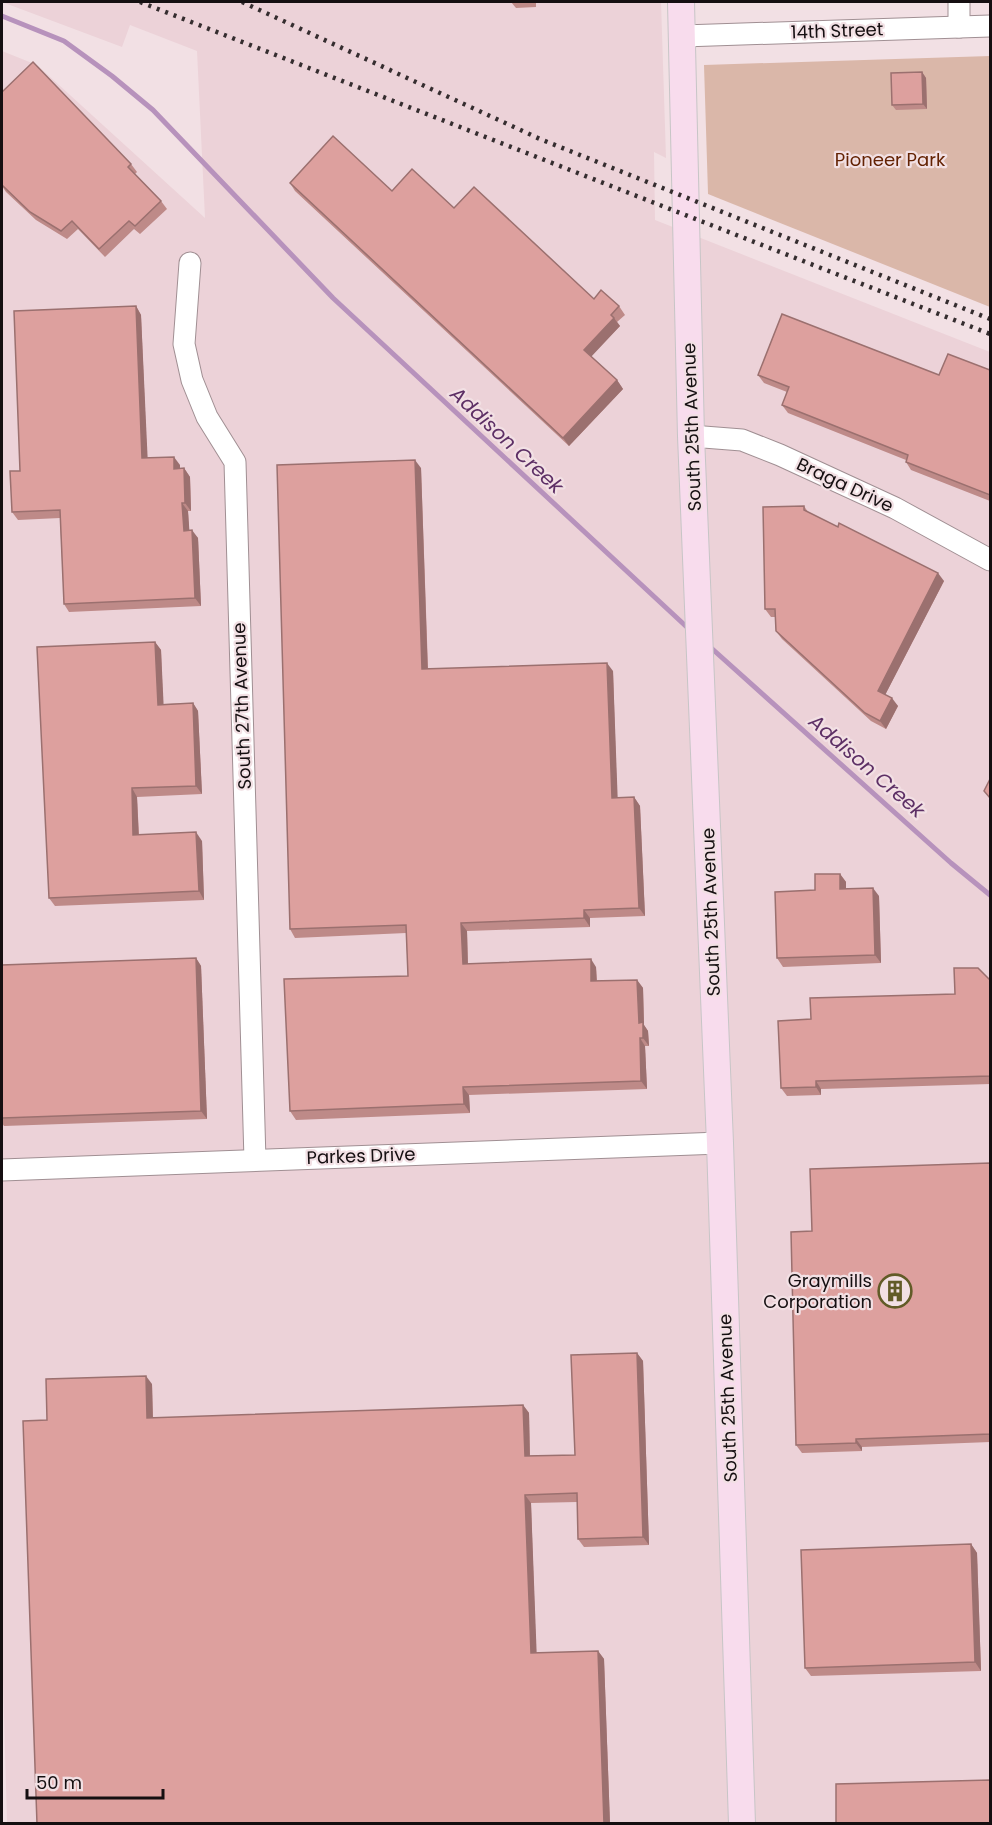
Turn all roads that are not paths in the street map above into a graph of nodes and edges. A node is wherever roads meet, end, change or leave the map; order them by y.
1 (681, 2) edge
2 (959, 2) edge
3 (990, 26) edge
4 (959, 27) junction
5 (682, 36) junction
6 (190, 263) dead end
7 (691, 436) junction
8 (990, 560) edge
9 (720, 1143) junction
10 (255, 1160) junction
11 (2, 1170) edge
12 (742, 1824) edge

1 - 5 main road, South 25th Avenue
2 - 4 street
3 - 4 street, 14th Street
4 - 5 street, 14th Street
5 - 7 main road, South 25th Avenue
6 - 10 street, South 27th Avenue
7 - 8 street, Braga Drive
7 - 9 main road, South 25th Avenue
9 - 10 street, Parkes Drive
9 - 12 main road, South 25th Avenue
10 - 11 street, Parkes Drive

